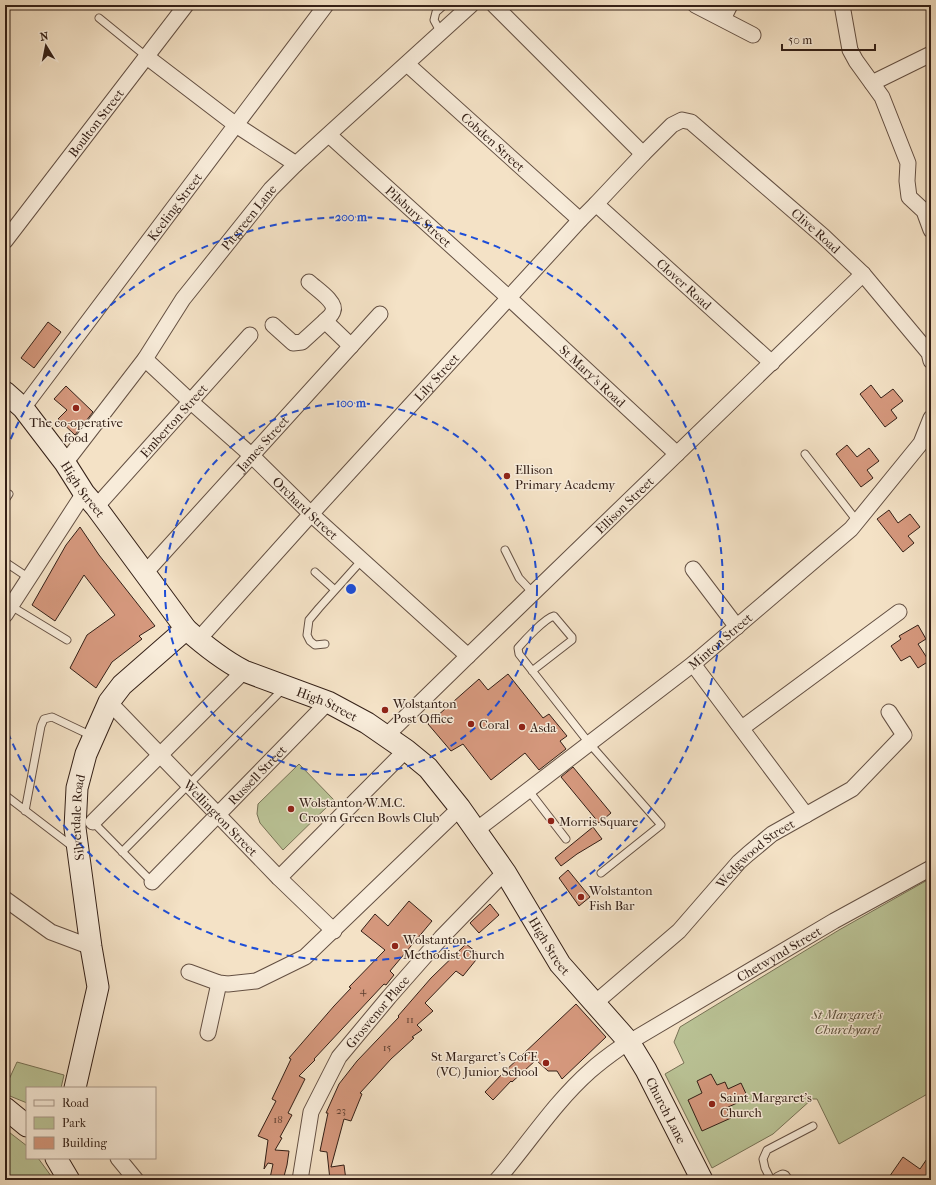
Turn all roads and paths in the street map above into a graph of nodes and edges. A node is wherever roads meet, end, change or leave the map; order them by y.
1 (186, 5) edge
2 (326, 5) edge
3 (444, 5) edge
4 (470, 5) edge
5 (494, 5) edge
6 (695, 5) edge
7 (730, 5) edge
8 (842, 5) edge
9 (99, 18) dead end
10 (723, 19) junction
11 (441, 33) junction
12 (753, 35) dead end
13 (931, 54) edge
14 (147, 57) junction
15 (407, 64) junction
16 (872, 83) junction
17 (682, 120) joint
18 (236, 125) junction
19 (329, 135) junction
20 (643, 154) junction
21 (296, 164) junction
22 (596, 204) junction
23 (928, 210) edge
24 (580, 220) junction
25 (931, 230) edge
26 (5, 241) edge
27 (862, 274) junction
28 (309, 282) dead end
29 (509, 298) junction
30 (380, 314) dead end
31 (325, 321) junction
32 (273, 325) dead end
33 (250, 335) dead end
34 (351, 346) junction
35 (145, 359) junction
36 (931, 361) edge
37 (772, 363) junction
38 (5, 392) edge
39 (190, 401) junction
40 (23, 408) junction
41 (931, 418) edge
42 (677, 454) junction
43 (805, 454) dead end
44 (251, 456) junction
45 (65, 463) junction
46 (90, 500) junction
47 (311, 514) junction
48 (857, 521) junction
49 (505, 550) dead end
50 (362, 560) junction
51 (5, 562) edge
52 (693, 569) dead end
53 (315, 572) dead end
54 (145, 573) junction
55 (29, 578) junction
56 (335, 590) junction
57 (533, 593) junction
58 (8, 610) edge
59 (899, 612) dead end
60 (737, 627) junction
61 (192, 634) junction
62 (67, 640) dead end
63 (325, 644) dead end
64 (468, 656) junction
65 (693, 664) junction
66 (244, 671) junction
67 (532, 671) junction
68 (285, 687) junction
69 (109, 702) junction
70 (328, 702) junction
71 (889, 712) dead end
72 (742, 728) junction
73 (386, 736) junction
74 (94, 737) junction
75 (589, 744) junction
76 (406, 750) junction
77 (161, 755) junction
78 (188, 783) junction
79 (528, 791) junction
80 (5, 795) edge
81 (460, 808) junction
82 (25, 811) junction
83 (219, 814) junction
84 (806, 815) junction
85 (93, 822) joint
86 (475, 831) junction
87 (566, 839) dead end
88 (78, 851) junction
89 (122, 852) junction
90 (931, 868) edge
91 (505, 872) junction
92 (601, 873) dead end
93 (280, 878) junction
94 (152, 882) joint
95 (5, 899) edge
96 (334, 931) junction
97 (91, 948) junction
98 (189, 972) dead end
99 (219, 983) junction
100 (595, 1004) junction
101 (208, 1032) dead end
102 (629, 1042) junction
103 (75, 1087) edge
104 (5, 1108) edge
105 (26, 1125) edge
106 (813, 1126) dead end
107 (57, 1159) edge
108 (119, 1159) edge
109 (778, 1179) edge
110 (69, 1180) edge
111 (136, 1180) edge
112 (300, 1180) edge
113 (497, 1180) edge
114 (702, 1180) edge

1 - 14 street, Boulton Street
2 - 18 street, Keeling Street
3 - 11 lane
4 - 11 street, Pitgreen Lane
5 - 20 street
6 - 10 street
7 - 10 street
8 - 16 street
9 - 14 lane
10 - 12 street
11 - 15 street, Pitgreen Lane
13 - 16 street
14 - 18 street
14 - 26 street, Boulton Street
15 - 19 street, Pitgreen Lane
15 - 24 street, Cobden Street
16 - 23 street
17 - 20 street, Lily Street
17 - 27 street, Clive Road
18 - 21 street
18 - 40 street, Keeling Street
19 - 21 street, Pitgreen Lane
19 - 29 street, Pilsbury Street
20 - 22 street, Lily Street
21 - 35 street, Pitgreen Lane
22 - 24 street, Lily Street
22 - 37 street, Clover Road
23 - 25 street
24 - 29 street, Lily Street
27 - 36 street, Clive Road
27 - 37 street, Ellison Street
28 - 31 street
29 - 42 street, St Mary's Road
29 - 47 street, Lily Street
30 - 34 street, James Street
31 - 32 street
31 - 34 street
33 - 39 street, Emberton Street
34 - 44 street, James Street
35 - 39 street, Orchard Street
35 - 45 street, Pitgreen Lane
37 - 42 street, Ellison Street
38 - 40 main road, High Street
39 - 44 street, Orchard Street
39 - 46 street, Emberton Street
40 - 45 main road, High Street
41 - 48 street, Minton Street
42 - 57 street, Ellison Street
43 - 48 lane
44 - 47 street, Orchard Street
44 - 54 street, James Street
45 - 46 main road, High Street
46 - 54 main road, High Street
46 - 55 street, Emberton Street
47 - 50 street, Orchard Street
47 - 61 street, Lily Street
48 - 60 street, Minton Street
49 - 57 lane
50 - 56 lane
50 - 64 street, Orchard Street
51 - 55 lane
52 - 60 street
53 - 56 lane
54 - 61 main road, High Street
55 - 58 street, Emberton Street
56 - 63 lane
57 - 64 street, Ellison Street
58 - 62 lane
59 - 72 street
60 - 65 street, Minton Street
61 - 66 main road, High Street
61 - 69 main road, Silverdale Road
64 - 73 street, Ellison Street
65 - 72 street
65 - 75 street, Minton Street
66 - 68 main road, High Street
66 - 77 street
67 - 67 lane
67 - 75 lane
68 - 70 main road, High Street
68 - 78 lane
69 - 74 main road, Silverdale Road
69 - 77 street, Wellington Street
70 - 73 main road, High Street
70 - 83 street, Russell Street
71 - 84 street, Wedgwood Street
72 - 84 street
73 - 76 main road, High Street
74 - 82 lane
74 - 88 main road, Silverdale Road
75 - 79 street, Minton Street
75 - 92 lane
76 - 81 main road, High Street
76 - 93 street
77 - 78 street, Wellington Street
77 - 85 street
78 - 83 street, Wellington Street
78 - 89 lane
79 - 86 street, Minton Street
79 - 87 lane
80 - 82 lane
81 - 86 main road, High Street
81 - 96 street
82 - 88 lane
83 - 93 street, Wellington Street
83 - 94 street, Russell Street
84 - 100 street, Wedgwood Street
85 - 89 lane
86 - 91 main road, High Street
88 - 97 main road, Silverdale Road
89 - 94 lane
90 - 102 street, Chetwynd Street
91 - 100 main road, High Street
91 - 112 street, Grosvenor Place
93 - 96 street, Wellington Street
95 - 97 street
96 - 99 street
97 - 103 main road, Silverdale Road
98 - 99 street
99 - 101 street
100 - 102 main road, High Street
102 - 113 street, Chetwynd Street
102 - 114 main road, Church Lane
104 - 105 main road
106 - 109 lane
107 - 110 main road
108 - 111 street

